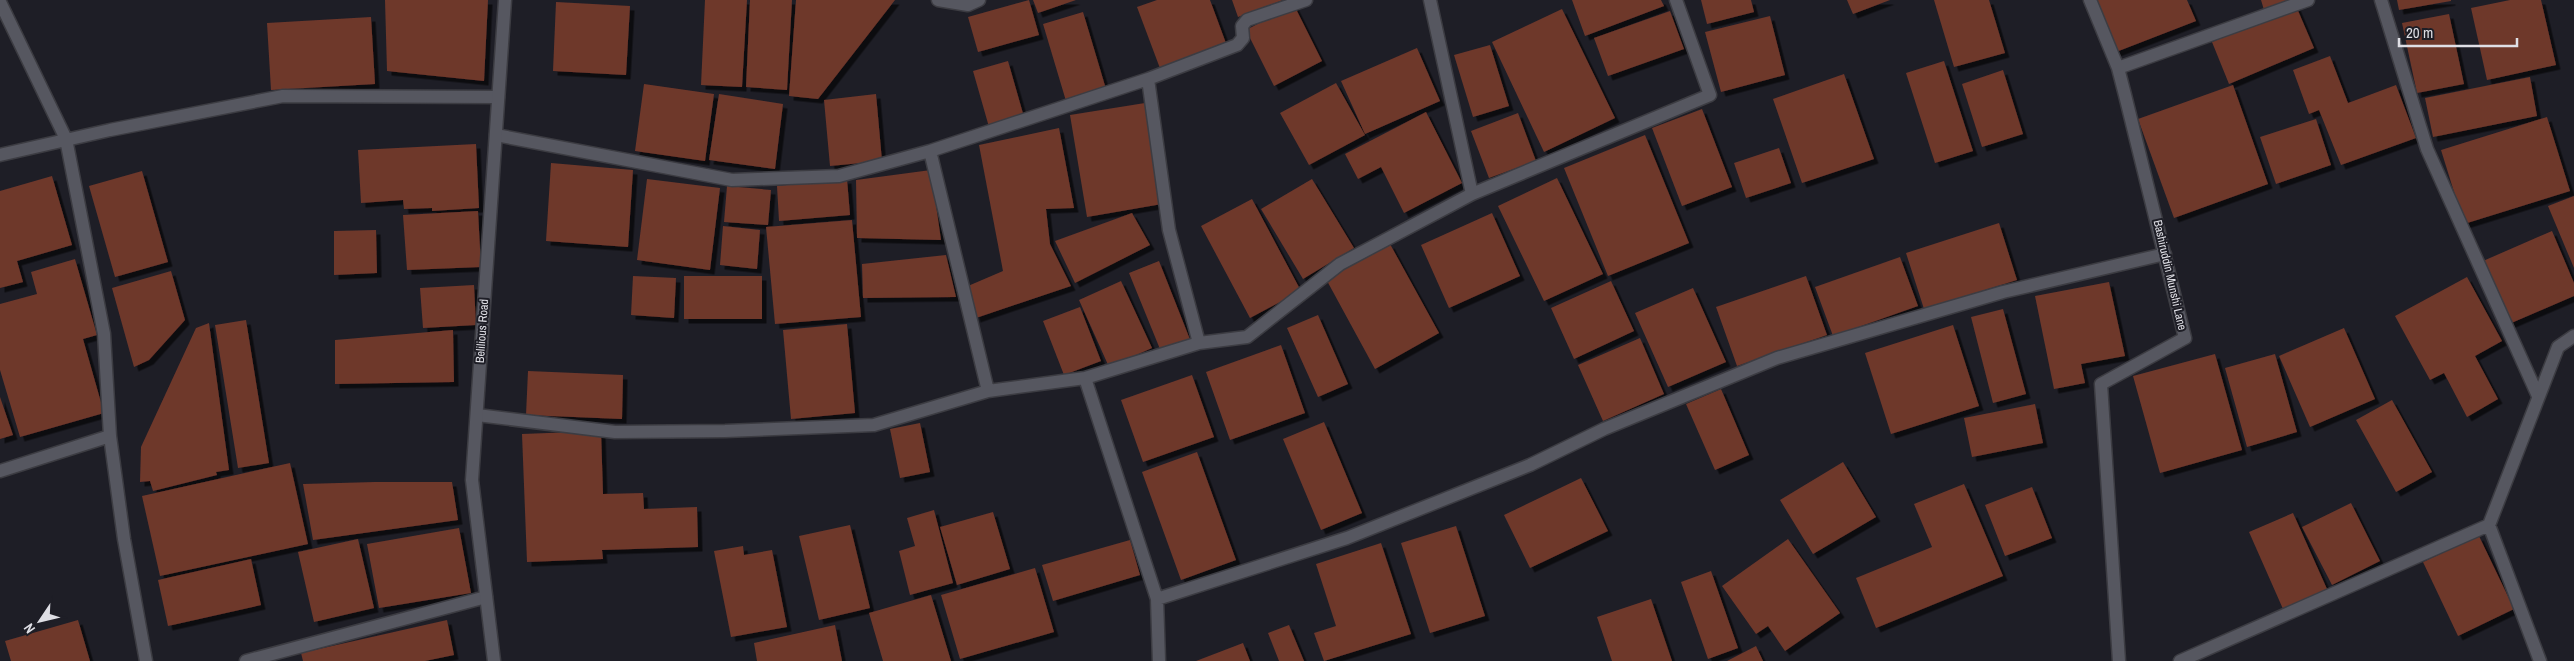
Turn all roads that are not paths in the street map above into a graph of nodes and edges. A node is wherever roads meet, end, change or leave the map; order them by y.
1 (505, 0) edge
2 (938, 0) edge
3 (979, 0) edge
4 (1306, 0) edge
5 (1430, 0) edge
6 (1676, 0) edge
7 (2090, 0) edge
8 (2308, 0) edge
9 (2381, 0) edge
10 (0, 2) edge
11 (2118, 68) junction
12 (1148, 79) junction
13 (498, 97) junction
14 (496, 135) junction
15 (66, 140) junction
16 (930, 151) junction
17 (0, 155) edge
18 (1472, 194) junction
19 (2165, 254) junction
20 (2574, 336) edge
21 (1199, 343) junction
22 (1085, 378) junction
23 (988, 392) junction
24 (2538, 396) junction
25 (476, 415) junction
26 (110, 436) junction
27 (0, 471) edge
28 (2489, 525) junction
29 (486, 597) junction
30 (1157, 599) junction
31 (146, 661) edge
32 (246, 661) edge
33 (494, 661) edge
34 (1159, 661) edge
35 (2119, 661) edge
36 (2180, 661) edge
37 (2540, 661) edge

1 - 13 street, Belilious Road
2 - 3 street
4 - 12 street
5 - 18 street
6 - 18 street
7 - 11 street, Bashiruddin Munshi Lane
8 - 11 street
9 - 24 street
10 - 15 street
11 - 19 street, Bashiruddin Munshi Lane
12 - 16 street
12 - 21 street
13 - 14 street, Belilious Road
13 - 15 street
14 - 16 street
14 - 25 street, Belilious Road
15 - 17 street
15 - 26 street
16 - 23 street
18 - 21 street
19 - 30 street
19 - 35 street, Bashiruddin Munshi Lane
20 - 24 street
21 - 22 street
22 - 23 street
22 - 30 street
23 - 25 street
24 - 28 street
25 - 29 street, Belilious Road
26 - 27 street
26 - 31 street
28 - 36 street
28 - 37 street
29 - 32 street
29 - 33 street, Belilious Road
30 - 34 street

